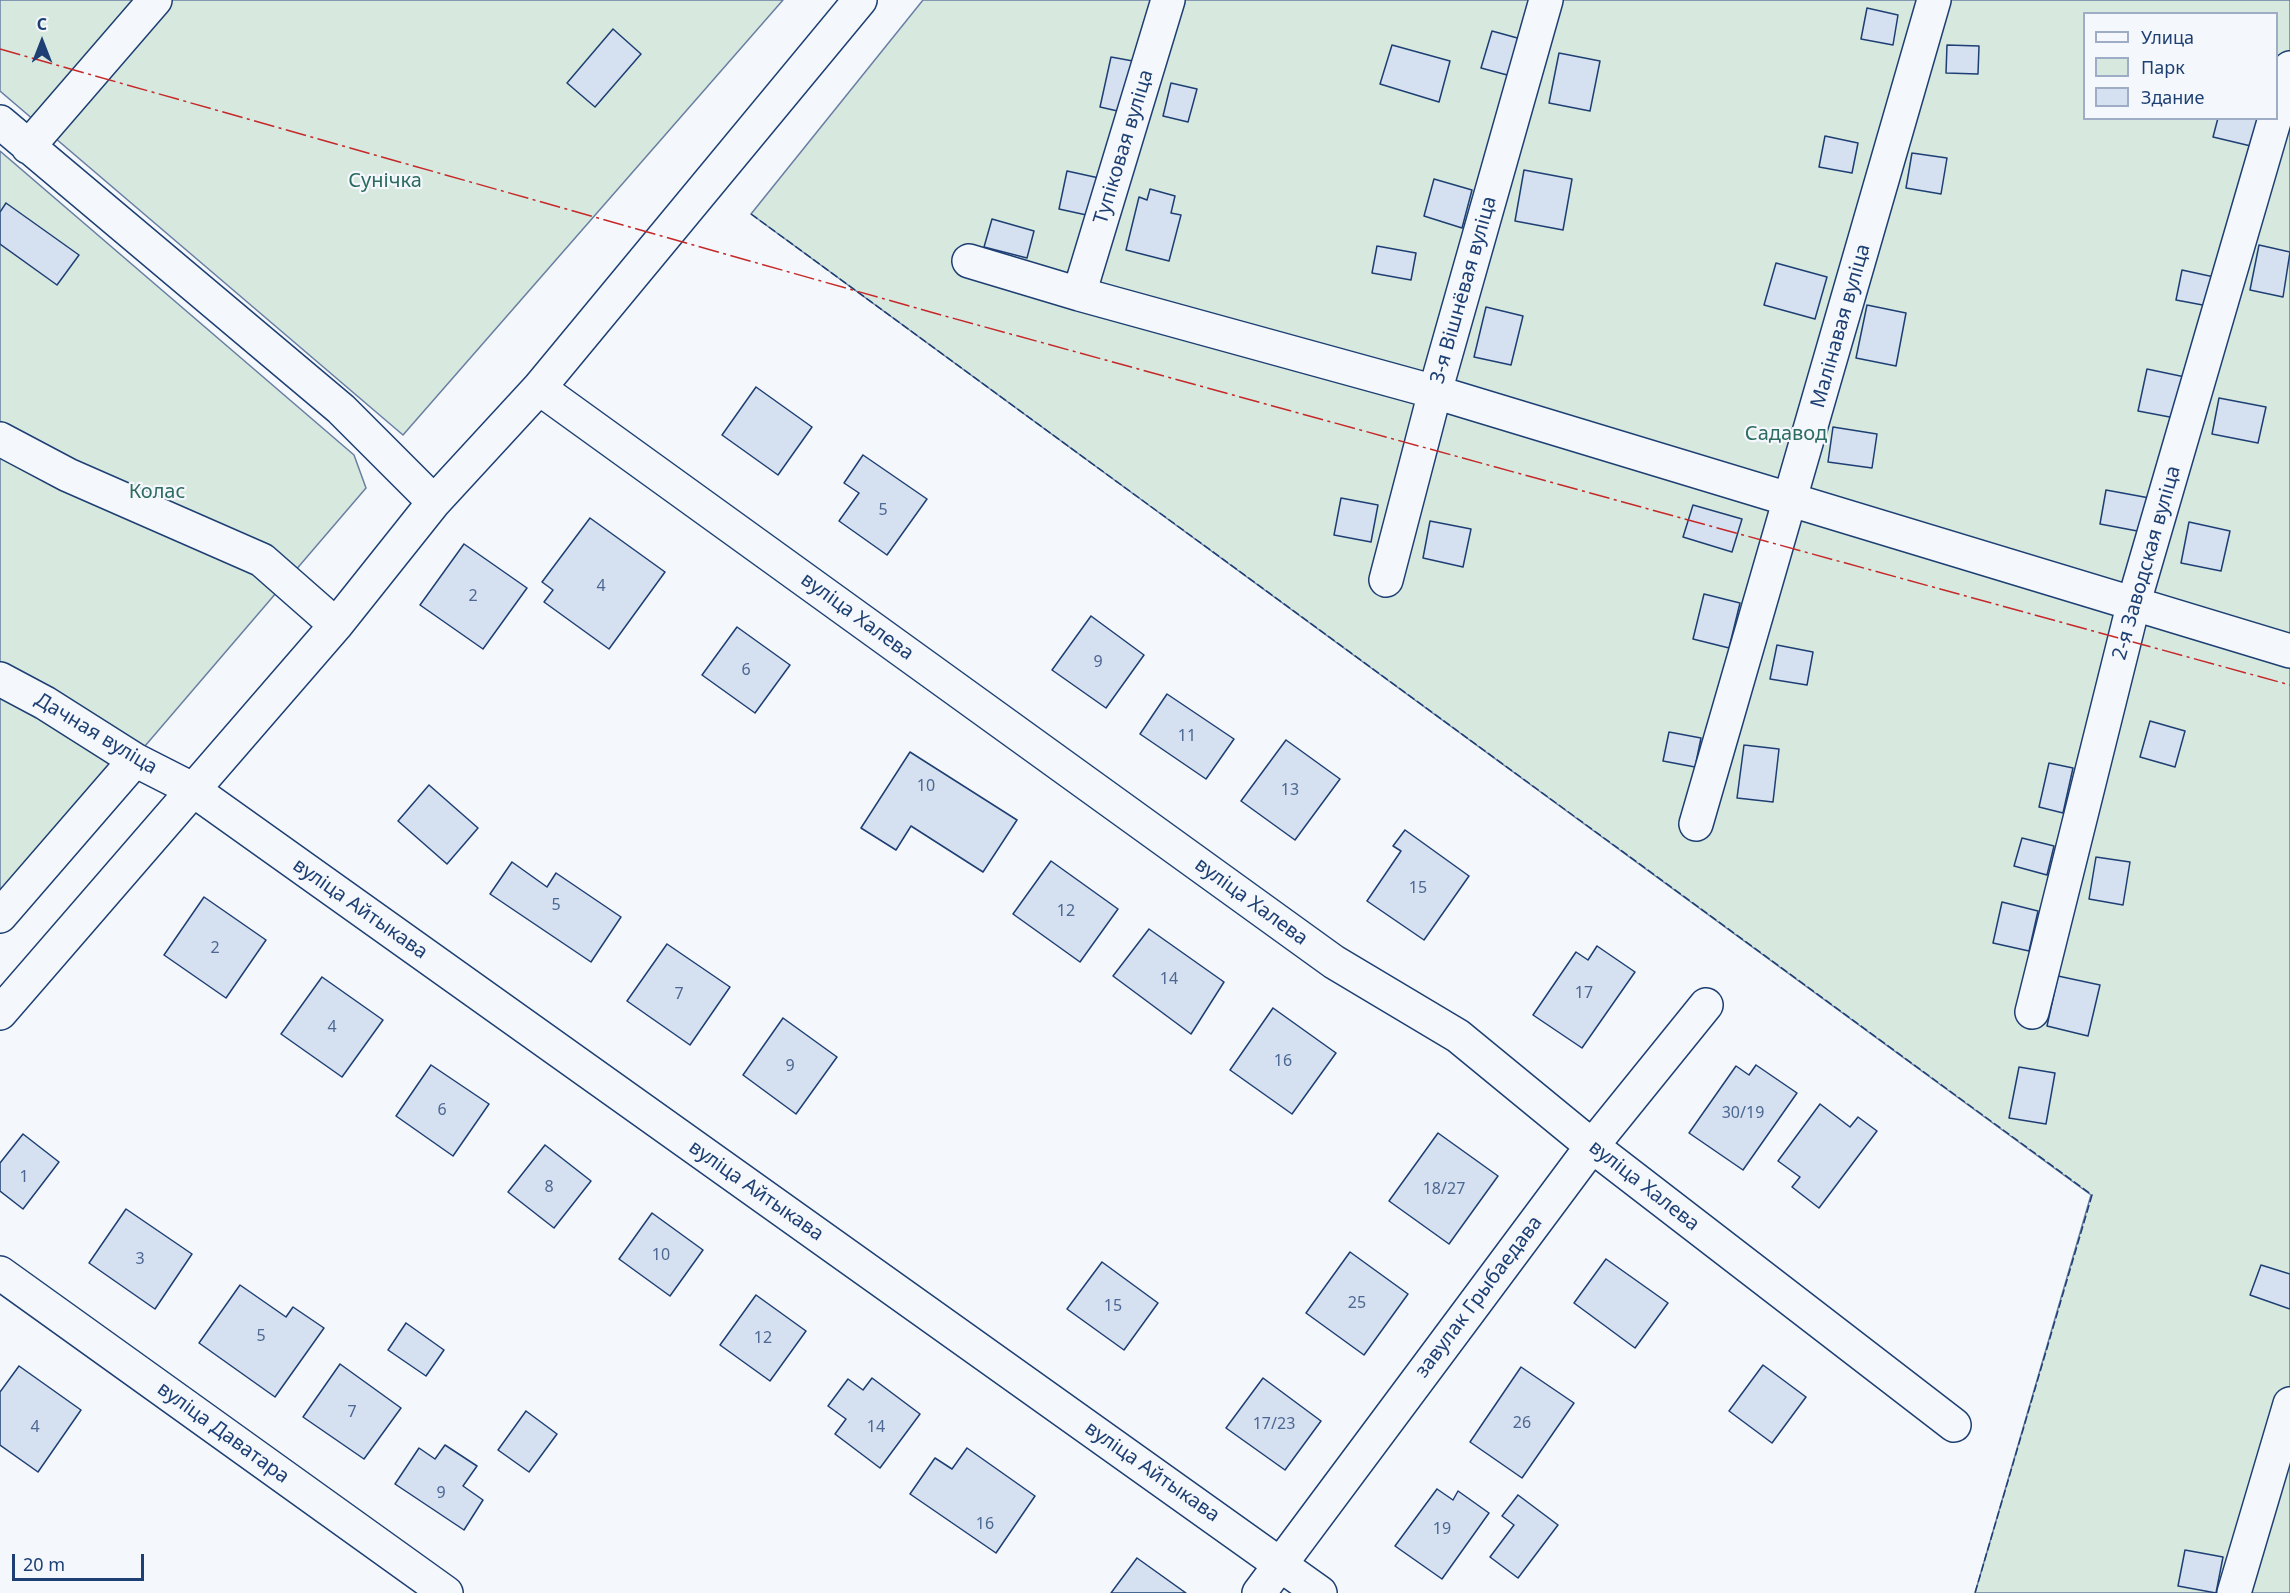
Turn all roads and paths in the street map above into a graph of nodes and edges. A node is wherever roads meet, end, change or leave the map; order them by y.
1 (155, 0) edge
2 (860, 0) edge
3 (1168, 0) edge
4 (1546, 0) edge
5 (1934, 0) edge
6 (2290, 68) edge
7 (2278, 110) edge
8 (2275, 120) edge
9 (0, 122) edge
10 (28, 147) junction
11 (969, 261) dead end
12 (1079, 294) junction
13 (540, 388) junction
14 (1435, 392) junction
15 (0, 439) edge
16 (1791, 499) junction
17 (434, 502) junction
18 (1386, 580) dead end
19 (2134, 602) junction
20 (336, 625) junction
21 (2290, 651) edge
22 (0, 679) edge
23 (135, 760) junction
24 (192, 789) junction
25 (1696, 824) dead end
26 (0, 916) edge
27 (1706, 1005) dead end
28 (2032, 1012) dead end
29 (0, 1013) edge
30 (1592, 1146) junction
31 (0, 1273) edge
32 (2290, 1404) edge
33 (1954, 1425) dead end
34 (1280, 1563) junction
35 (446, 1593) edge
36 (1258, 1593) edge
37 (1320, 1593) edge
38 (2234, 1593) edge

1 - 10 street
2 - 13 street
3 - 12 street, Тупіковая вуліца
4 - 14 street, 3-я Вішнёвая вуліца
5 - 16 street, Малінавая вуліца
6 - 7 street, 2-я Заводская вуліца
8 - 19 street, 2-я Заводская вуліца
9 - 10 street
10 - 17 street
11 - 12 street
12 - 14 street
13 - 17 street
13 - 30 street, вуліца Халева
14 - 16 street
14 - 18 street, 3-я Вішнёвая вуліца
15 - 20 street
16 - 19 street
16 - 25 street, Малінавая вуліца
17 - 20 street
19 - 21 street
19 - 28 street, 2-я Заводская вуліца
20 - 24 street
22 - 23 street, Дачная вуліца
23 - 24 street, Дачная вуліца
23 - 26 street
24 - 29 street
24 - 34 street, вуліца Айтыкава
27 - 30 street, завулак Грыбаедава
30 - 33 street, вуліца Халева
30 - 34 street, завулак Грыбаедава
31 - 35 street, вуліца Даватара
32 - 38 street
34 - 36 street, завулак Грыбаедава
34 - 37 street, вуліца Айтыкава

